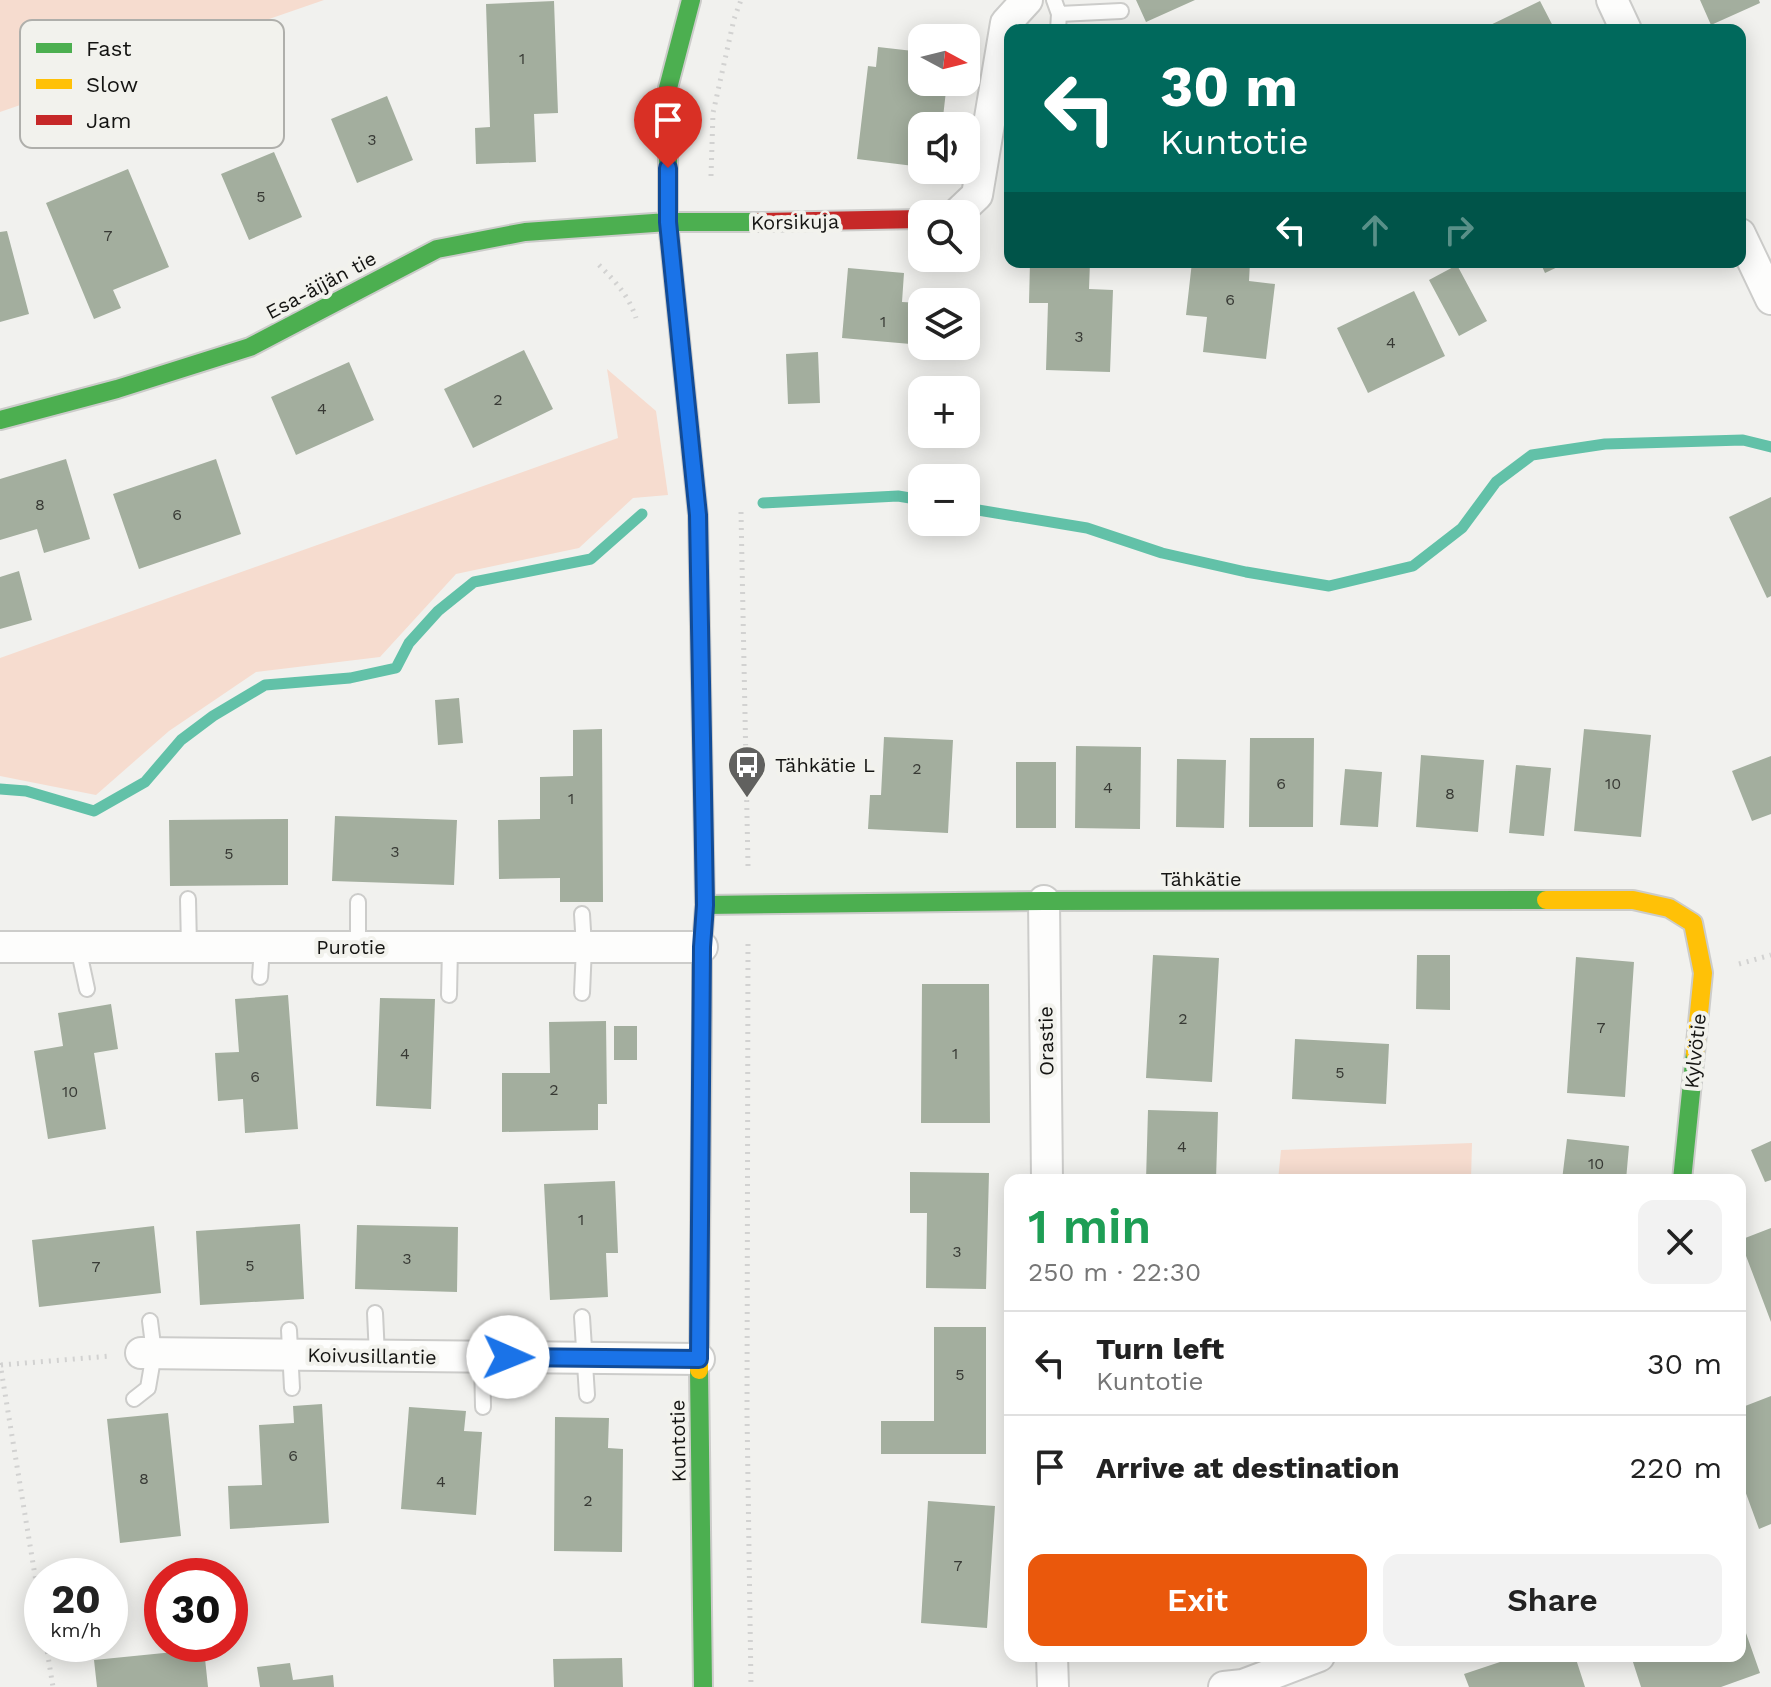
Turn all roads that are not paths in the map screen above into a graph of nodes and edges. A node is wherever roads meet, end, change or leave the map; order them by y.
1 (691, 0) edge
2 (1027, 0) edge
3 (1612, 0) edge
4 (1056, 7) edge
5 (1121, 11) dead end
6 (1006, 24) edge
7 (1623, 24) edge
8 (1004, 35) edge
9 (972, 200) edge
10 (908, 219) edge
11 (668, 222) junction
12 (1746, 247) edge
13 (1771, 299) edge
14 (0, 420) edge
15 (188, 899) dead end
16 (1044, 901) junction
17 (358, 902) dead end
18 (705, 905) junction
19 (582, 914) dead end
20 (1693, 923) joint
21 (0, 947) edge
22 (78, 947) junction
23 (189, 947) junction
24 (358, 947) junction
25 (450, 947) junction
26 (584, 947) junction
27 (702, 947) junction
28 (87, 989) dead end
29 (582, 993) dead end
30 (449, 995) dead end
31 (1047, 1174) edge
32 (1683, 1174) edge
33 (375, 1313) dead end
34 (582, 1317) dead end
35 (150, 1321) dead end
36 (290, 1342) junction
37 (148, 1353) junction
38 (377, 1356) junction
39 (482, 1357) junction
40 (585, 1358) junction
41 (699, 1359) junction
42 (292, 1388) dead end
43 (587, 1395) dead end
44 (134, 1399) dead end
45 (483, 1407) dead end
46 (1052, 1662) edge
47 (1303, 1662) edge
48 (703, 1687) edge
49 (1053, 1687) edge
50 (1224, 1687) edge

1 - 11 street, Kuntotie
2 - 6 street
3 - 7 street
4 - 5 lane
8 - 9 street
10 - 11 street, Korsikuja
11 - 14 street, Esa-äijän tie
11 - 18 street, Kuntotie
12 - 13 street
15 - 23 lane
16 - 18 street, Tähkätie
16 - 20 street, Tähkätie
16 - 31 street, Orastie
17 - 24 lane
18 - 27 street, Kuntotie
19 - 26 lane
20 - 32 street, Kylvötie
21 - 22 street, Purotie
22 - 23 street, Purotie
22 - 28 lane
23 - 24 street, Purotie
24 - 25 street, Purotie
25 - 26 street, Purotie
25 - 30 lane
26 - 27 street, Purotie
26 - 29 lane
27 - 41 street, Kuntotie
33 - 38 lane
34 - 40 lane
35 - 37 lane
36 - 37 street, Koivusillantie
36 - 38 street, Koivusillantie
36 - 42 lane
37 - 44 lane
38 - 39 street, Koivusillantie
39 - 40 street, Koivusillantie
39 - 45 lane
40 - 41 street, Koivusillantie
40 - 43 lane
41 - 48 street, Kuntotie
46 - 49 street
47 - 50 street

